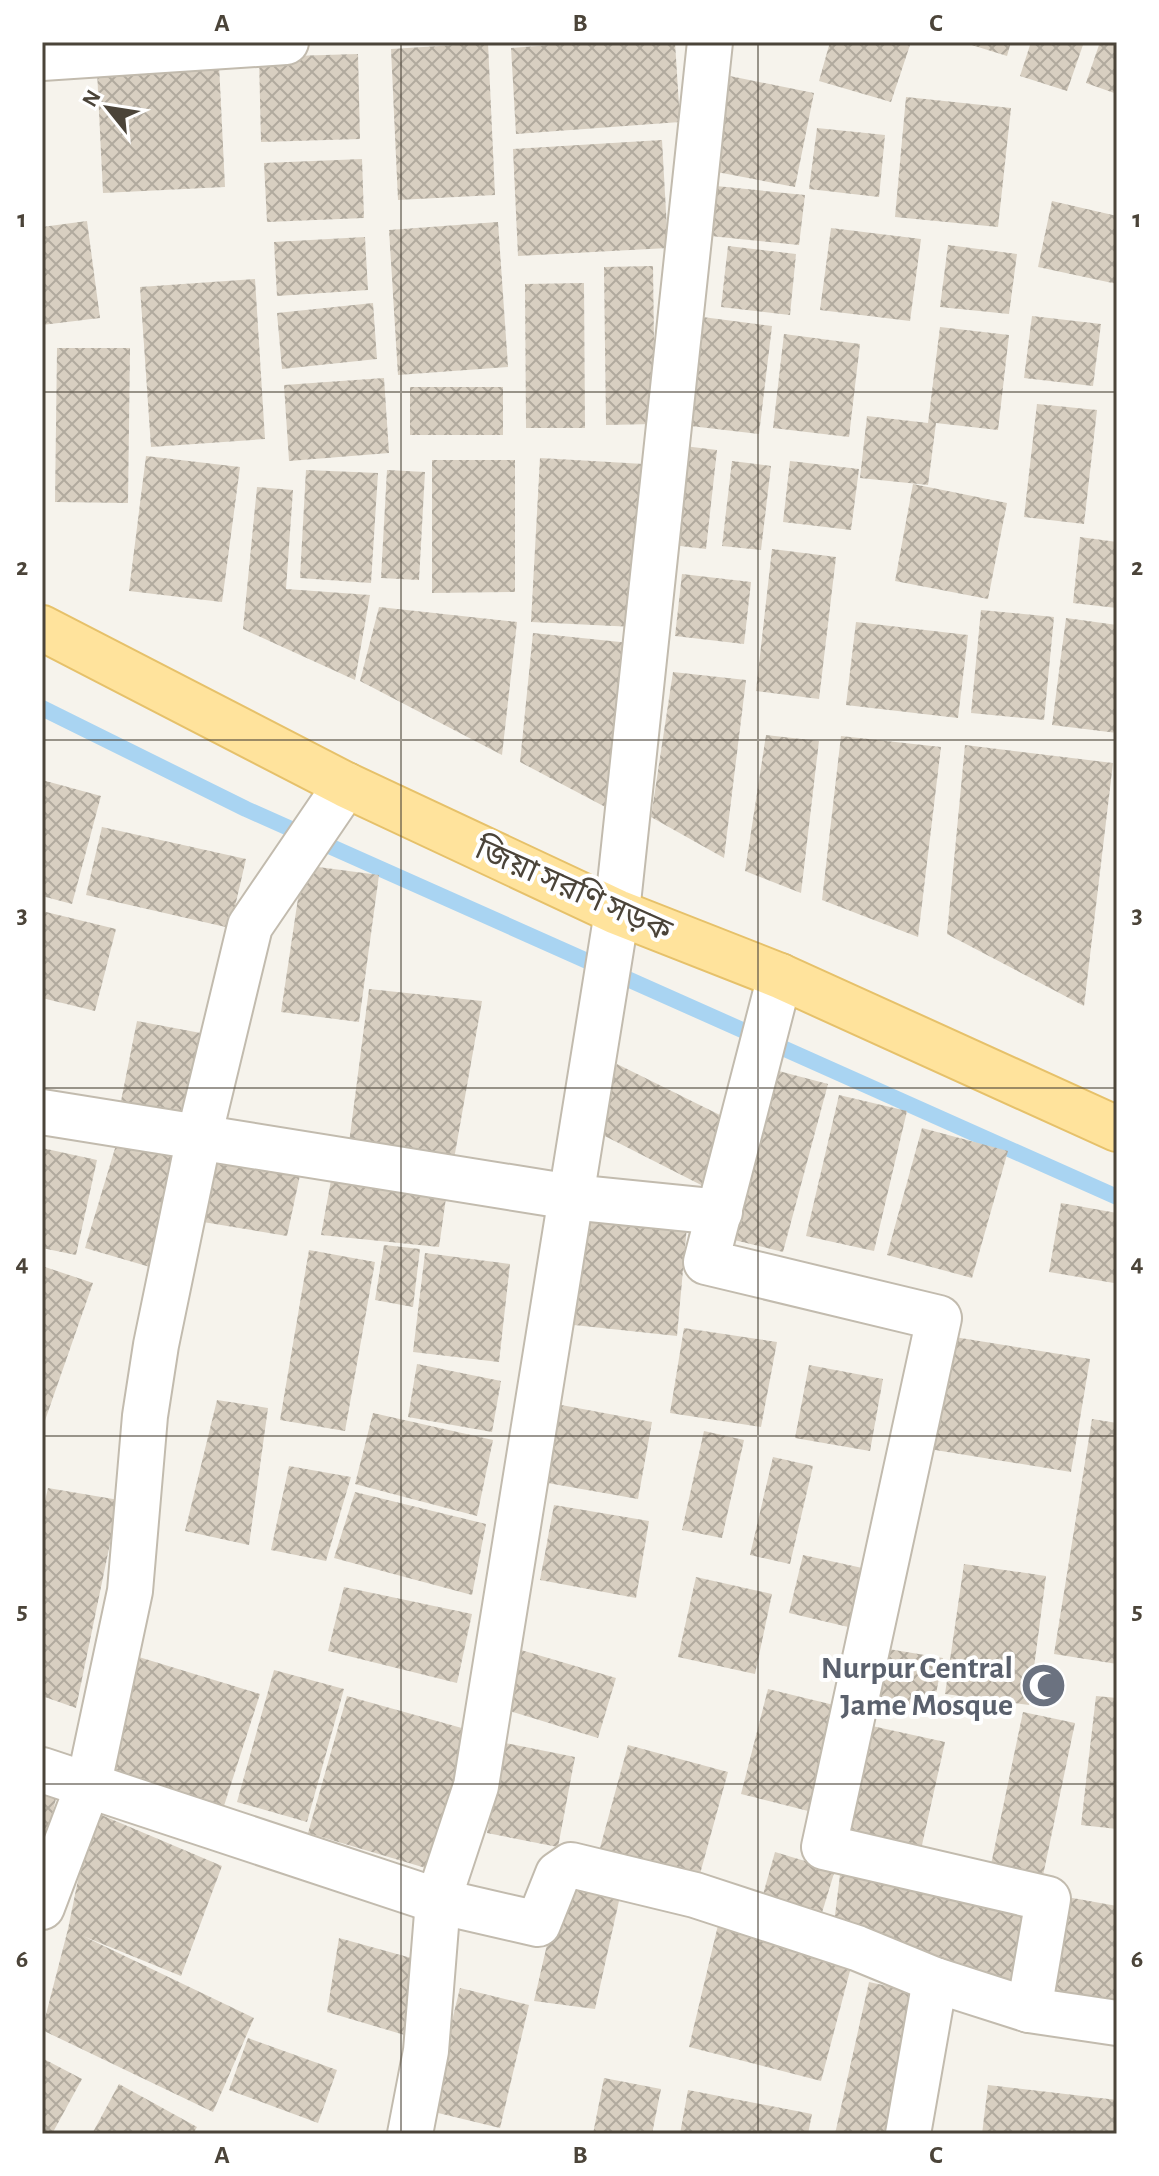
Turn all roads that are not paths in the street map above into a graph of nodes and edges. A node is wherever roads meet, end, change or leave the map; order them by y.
1 (286, 42) edge
2 (710, 42) edge
3 (42, 58) edge
4 (42, 628) edge
5 (346, 785) junction
6 (617, 912) junction
7 (780, 976) junction
8 (42, 1112) edge
9 (1117, 1129) edge
10 (199, 1137) junction
11 (571, 1197) junction
12 (720, 1212) junction
13 (42, 1770) edge
14 (89, 1783) junction
15 (438, 1901) junction
16 (42, 1907) edge
17 (935, 1980) junction
18 (1029, 2010) junction
19 (1117, 2023) edge
20 (410, 2134) edge
21 (908, 2134) edge

1 - 3 street
2 - 6 street
4 - 5 main road, জিয়া সরণি সড়ক
5 - 6 main road, জিয়া সরণি সড়ক
5 - 10 street
6 - 7 main road, জিয়া সরণি সড়ক
6 - 11 street
7 - 9 main road, জিয়া সরণি সড়ক
7 - 12 street
8 - 10 street
10 - 11 street
10 - 14 street
11 - 12 street
11 - 15 street
12 - 18 street
13 - 14 street
14 - 15 street
14 - 16 street
15 - 17 street
15 - 20 street
17 - 18 street
17 - 21 street
18 - 19 street

